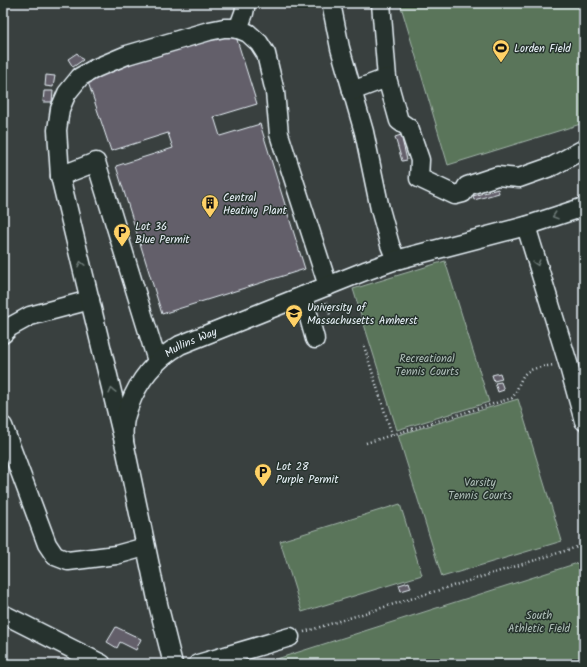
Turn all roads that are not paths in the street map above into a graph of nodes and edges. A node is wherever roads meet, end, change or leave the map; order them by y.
1 (246, 3) edge
2 (331, 3) edge
3 (381, 3) edge
4 (238, 29) junction
5 (387, 78) junction
6 (352, 91) junction
7 (584, 148) edge
8 (60, 176) junction
9 (584, 207) edge
10 (526, 226) junction
11 (396, 260) junction
12 (326, 291) junction
13 (303, 296) junction
14 (90, 300) junction
15 (3, 334) edge
16 (315, 339) dead end
17 (157, 361) junction
18 (584, 421) edge
19 (3, 426) edge
20 (124, 442) junction
21 (145, 547) junction
22 (3, 614) edge
23 (290, 636) road end
24 (102, 664) edge
25 (173, 664) edge
26 (198, 664) edge

1 - 4 street
2 - 6 street
3 - 5 street
4 - 8 street
4 - 12 street
5 - 6 street
5 - 7 street
6 - 11 street
14 -> 8 street
8 - 17 street
9 -> 10 street, Mullins Way
10 - 11 street, Mullins Way
10 -> 18 street
11 - 12 street, Mullins Way
12 - 13 street, Mullins Way
13 - 16 street
13 - 17 street, Mullins Way
14 - 15 street
20 -> 14 street
17 - 20 street, Mullins Way
19 - 21 street
20 - 21 street, Mullins Way
21 - 25 street, Mullins Way
22 - 24 street
23 - 26 street

